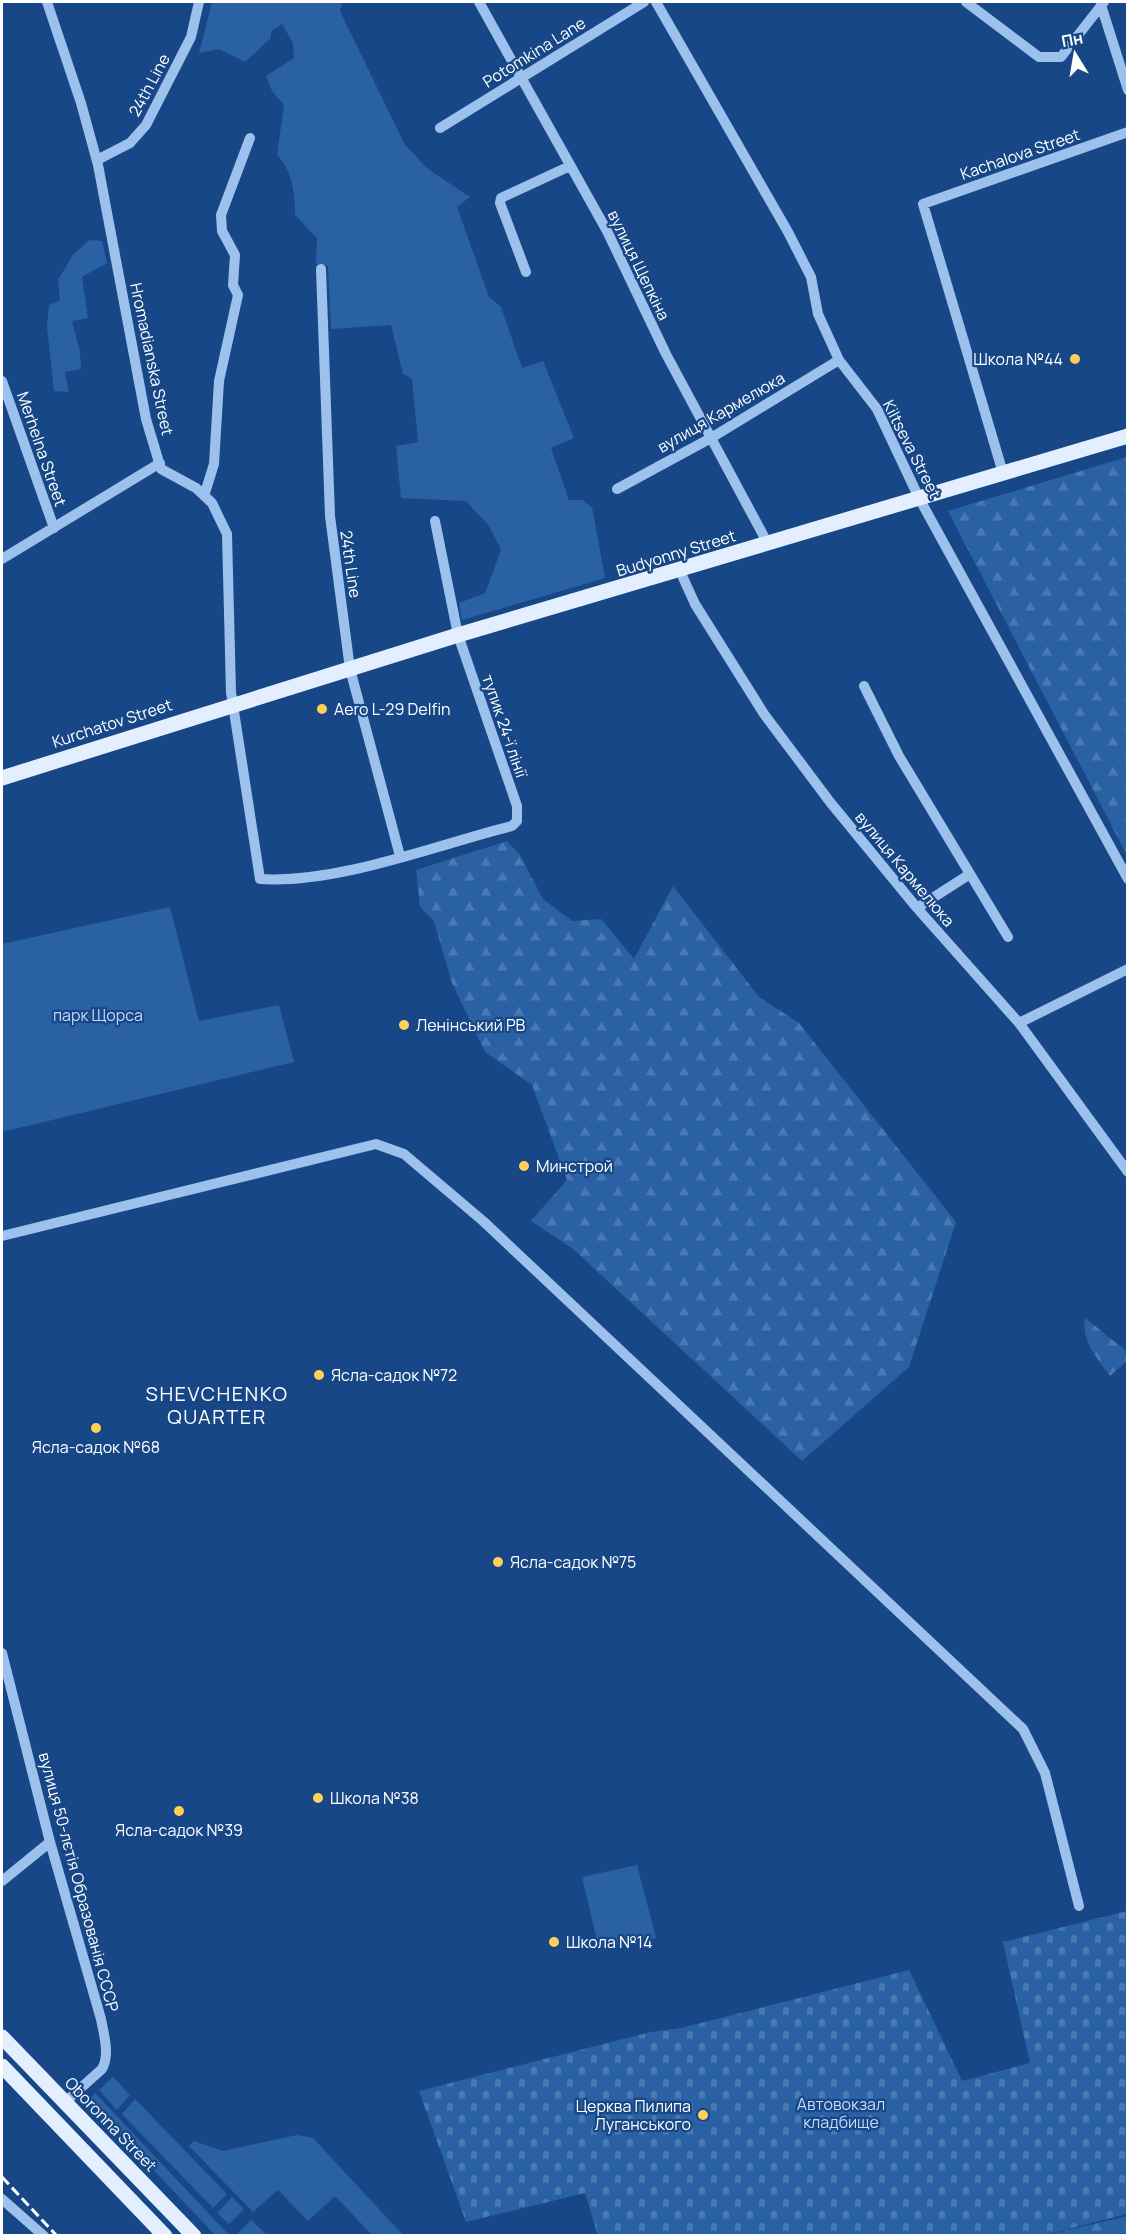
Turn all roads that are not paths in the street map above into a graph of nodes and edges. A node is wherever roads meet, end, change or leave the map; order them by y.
1 (47, 2) edge
2 (198, 2) edge
3 (479, 2) edge
4 (644, 2) edge
5 (656, 2) edge
6 (966, 2) edge
7 (1102, 3) edge
8 (522, 76) junction
9 (1128, 90) edge
10 (440, 128) dead end
11 (1128, 132) edge
12 (249, 138) dead end
13 (97, 160) junction
14 (570, 166) junction
15 (321, 269) dead end
16 (526, 272) dead end
17 (839, 360) junction
18 (2, 381) edge
19 (1128, 436) edge
20 (711, 438) junction
21 (160, 463) junction
22 (1003, 473) junction
23 (617, 489) dead end
24 (204, 496) junction
25 (919, 498) junction
26 (435, 521) dead end
27 (54, 528) junction
28 (768, 544) junction
29 (2, 559) edge
30 (680, 571) junction
31 (458, 635) junction
32 (350, 669) junction
33 (864, 686) dead end
34 (234, 704) junction
35 (2, 778) edge
36 (400, 856) junction
37 (970, 874) junction
38 (1128, 879) edge
39 (917, 908) junction
40 (1008, 937) dead end
41 (1128, 969) edge
42 (1019, 1023) junction
43 (1128, 1172) edge
44 (2, 1236) edge
45 (2, 1653) edge
46 (50, 1842) junction
47 (2, 1881) edge
48 (1078, 1906) dead end
49 (2, 2037) edge
50 (2, 2066) edge
51 (64, 2103) junction
52 (2, 2199) edge
53 (44, 2235) edge
54 (165, 2235) edge
55 (194, 2235) edge

1 - 13 street, Hromadianska Street
2 - 13 street, 24th Line
3 - 8 street, вулиця Щепкіна
4 - 8 street, Potomkina Lane
5 - 17 street, Kiltseva Street
6 - 7 street
7 - 9 street
8 - 10 street, Potomkina Lane
8 - 14 street, вулиця Щепкіна
11 - 22 street, Kachalova Street
12 - 24 street
13 - 21 street, Hromadianska Street
14 - 16 street
14 - 20 street, вулиця Щепкіна
15 - 32 street, 24th Line
17 - 20 street, вулиця Кармелюка
17 - 25 street, Kiltseva Street
18 - 27 street, Merhelna Street
19 - 22 main road, Budyonny Street
20 - 23 street, вулиця Кармелюка
20 - 28 street, вулиця Щепкіна
21 - 24 street
21 - 27 street
22 - 25 main road, Budyonny Street
24 - 34 street
25 - 28 main road, Budyonny Street
25 - 38 street, Kiltseva Street
26 - 31 street, тупик 24-ї лінії
27 - 29 street
28 - 30 main road, Budyonny Street
30 - 31 main road, Budyonny Street
30 - 39 street, вулиця Кармелюка
31 - 32 main road, Budyonny Street
31 - 36 street, тупик 24-ї лінії
32 - 34 main road, Budyonny Street
32 - 36 street, 24th Line
33 - 37 street
34 - 35 main road, Kurchatov Street
34 - 36 street
37 - 39 street
37 - 40 street
39 - 42 street, вулиця Кармелюка
41 - 42 street
42 - 43 street, вулиця Кармелюка
44 - 48 street
45 - 46 street, вулиця 50-лєтія Образованія СССР
46 - 47 street
46 - 51 street, вулиця 50-лєтія Образованія СССР
49 - 51 main road, Oboronna Street
50 - 54 main road
51 - 55 main road, Oboronna Street
52 - 53 street

